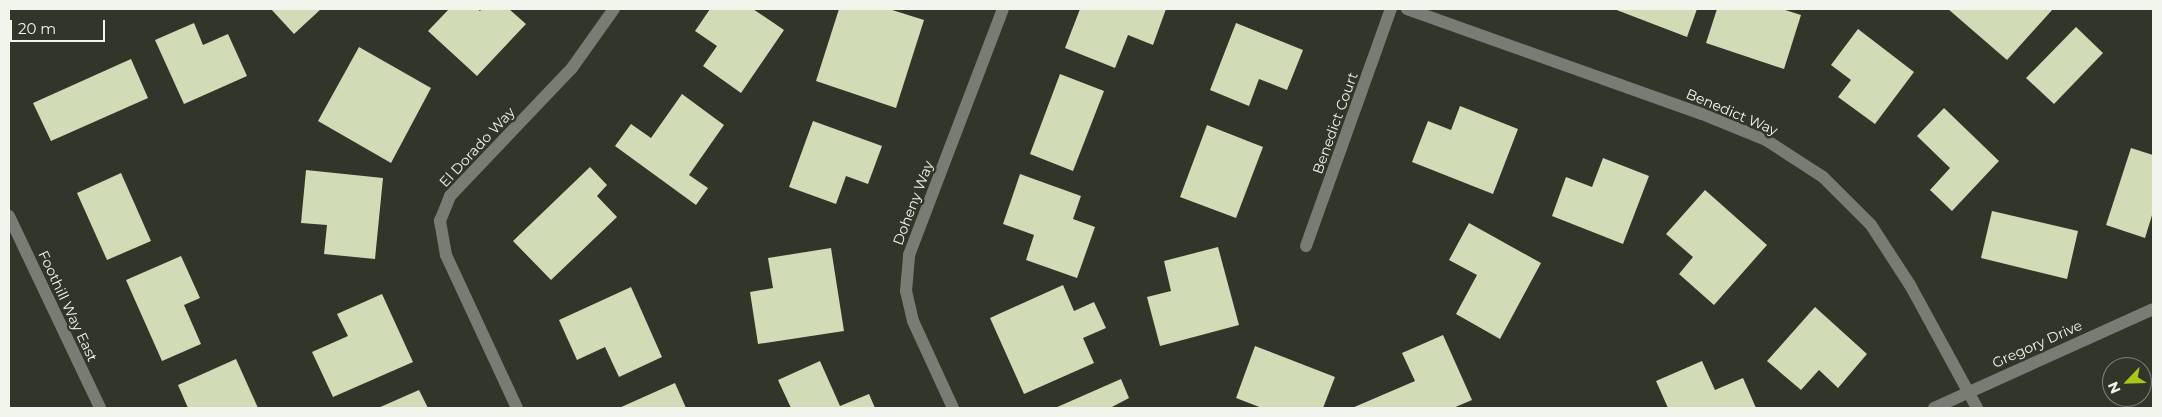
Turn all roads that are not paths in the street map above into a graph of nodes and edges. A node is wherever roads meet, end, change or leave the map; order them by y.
1 (614, 9) edge
2 (1003, 9) edge
3 (1391, 9) edge
4 (1407, 9) edge
5 (9, 216) edge
6 (1306, 246) dead end
7 (2153, 309) edge
8 (1969, 392) junction
9 (100, 408) edge
10 (517, 408) edge
11 (953, 408) edge
12 (1934, 408) edge
13 (1977, 408) edge

1 - 10 street, El Dorado Way
2 - 11 street, Doheny Way
3 - 6 street, Benedict Court
4 - 8 street, Benedict Way
5 - 9 street, Foothill Way East
7 - 8 street, Gregory Drive
8 - 12 street, Gregory Drive
8 - 13 street, Benedict Way

